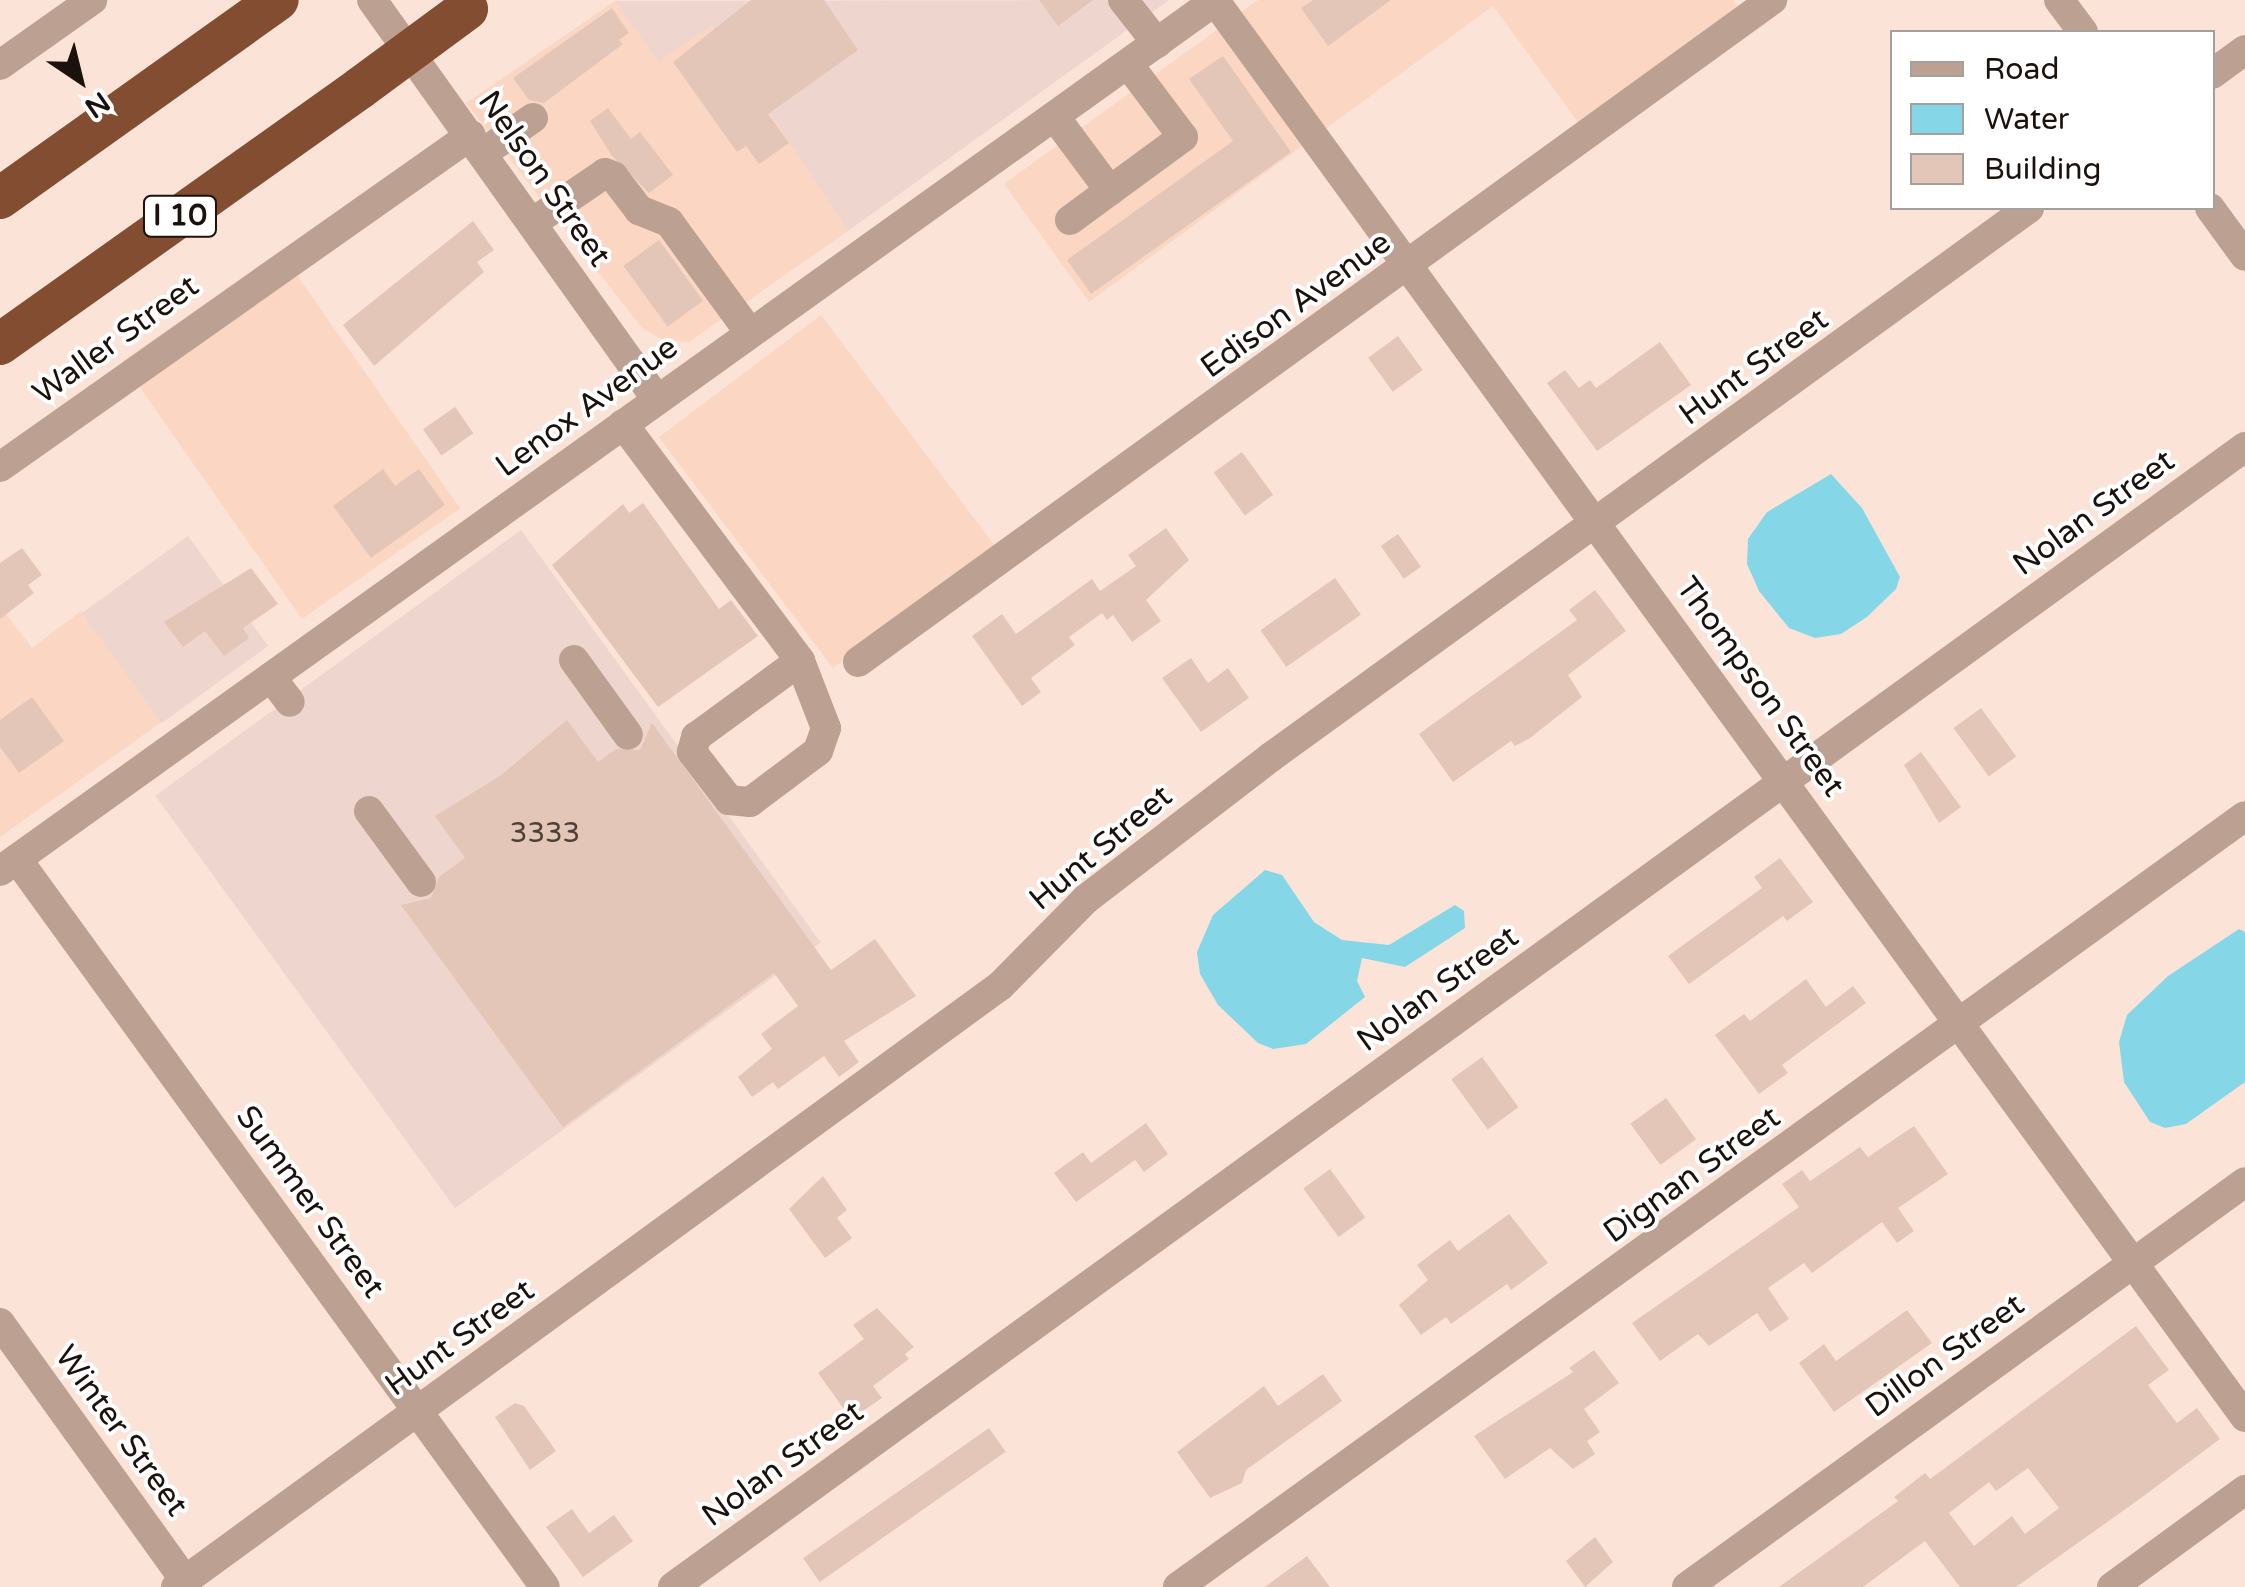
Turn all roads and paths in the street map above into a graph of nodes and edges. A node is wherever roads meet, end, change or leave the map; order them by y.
1 (92, 0) edge
2 (278, 0) edge
3 (372, 0) edge
4 (1123, 0) edge
5 (1215, 0) edge
6 (1772, 0) edge
7 (2059, 0) edge
8 (473, 4) edge
9 (2081, 30) edge
10 (1156, 42) junction
11 (2245, 50) edge
12 (1128, 64) junction
13 (0, 65) edge
14 (2215, 72) edge
15 (1054, 117) junction
16 (533, 118) dead end
17 (477, 144) junction
18 (1110, 190) junction
19 (0, 198) edge
20 (2027, 210) edge
21 (2211, 210) edge
22 (1070, 220) dead end
23 (532, 223) junction
24 (2245, 256) edge
25 (1410, 266) junction
26 (750, 333) junction
27 (0, 344) edge
28 (657, 400) junction
29 (623, 424) junction
30 (2245, 448) edge
31 (0, 467) edge
32 (1598, 524) junction
33 (477, 529) junction
34 (496, 554) dead end
35 (574, 660) dead end
36 (800, 661) junction
37 (858, 662) dead end
38 (270, 677) junction
39 (290, 702) dead end
40 (628, 735) dead end
41 (1785, 780) junction
42 (369, 810) dead end
43 (2245, 816) edge
44 (9, 865) edge
45 (422, 882) dead end
46 (1963, 1024) junction
47 (2245, 1182) edge
48 (2135, 1262) junction
49 (0, 1322) edge
50 (418, 1412) junction
51 (2245, 1417) edge
52 (2245, 1490) edge
53 (180, 1584) edge
54 (545, 1587) edge
55 (673, 1587) edge
56 (1178, 1587) edge
57 (1686, 1587) edge
58 (2112, 1587) edge

1 - 13 street
2 - 19 highway
3 - 17 street, Nelson Street
4 - 10 street
5 - 10 street, Lenox Avenue
5 - 25 street, Thompson Street
6 - 25 street, Edison Avenue
7 - 9 street
8 - 27 highway, I 10, bridge
10 - 12 street, Lenox Avenue
11 - 14 street
12 - 15 street, Lenox Avenue
12 - 18 street
15 - 18 street
15 - 26 street, Lenox Avenue
16 - 17 street, Waller Street
17 - 23 street, Nelson Street
17 - 31 street, Waller Street
18 - 22 street
20 - 32 street, Hunt Street
21 - 24 street
23 - 26 street
23 - 28 street, Nelson Street
25 - 32 street, Thompson Street
25 - 37 street, Edison Avenue
26 - 28 street, Lenox Avenue
28 - 29 street, Lenox Avenue
29 - 33 street, Lenox Avenue
29 - 36 street
30 - 41 street, Nolan Street
32 - 41 street, Thompson Street
32 - 50 street, Hunt Street
33 - 34 street
33 - 38 street, Lenox Avenue
35 - 40 street
36 - 36 street
38 - 39 street
38 - 44 street, Lenox Avenue
41 - 46 street, Thompson Street
41 - 55 street, Nolan Street
42 - 45 street
43 - 46 street, Dignan Street
44 - 50 street, Summer Street
46 - 48 street, Thompson Street
46 - 56 street, Dignan Street
47 - 48 street, Dillon Street
48 - 51 street, Thompson Street
48 - 57 street, Dillon Street
49 - 53 street, Winter Street
50 - 53 street, Hunt Street
50 - 54 street, Summer Street
52 - 58 street

